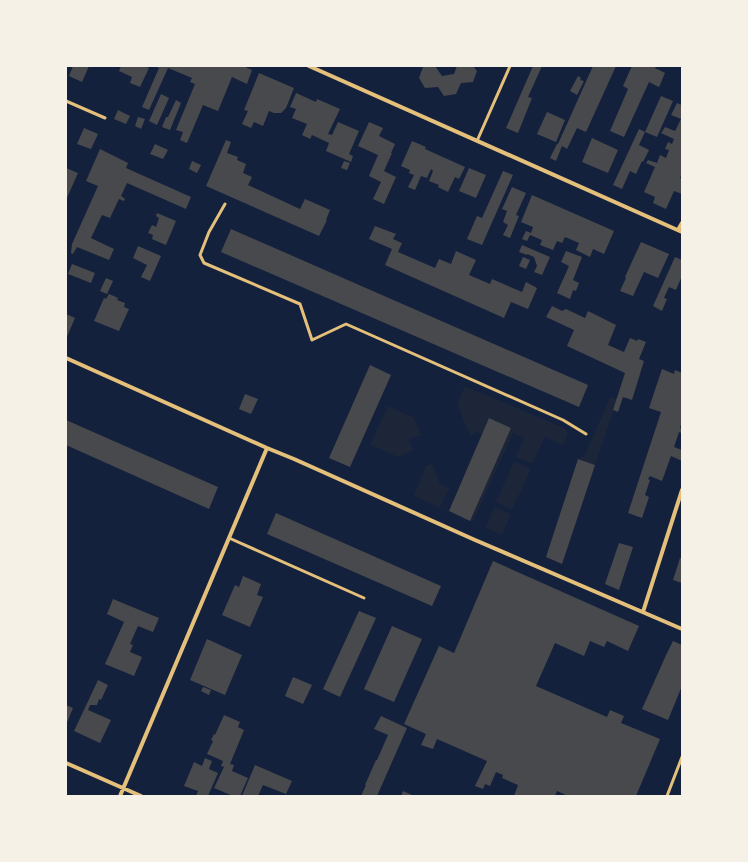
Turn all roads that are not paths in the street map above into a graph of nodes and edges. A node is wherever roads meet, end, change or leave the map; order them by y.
1 (309, 66) edge
2 (510, 66) edge
3 (66, 100) edge
4 (105, 118) dead end
5 (477, 141) junction
6 (225, 204) dead end
7 (682, 222) edge
8 (680, 231) edge
9 (66, 358) edge
10 (586, 434) dead end
11 (267, 448) junction
12 (682, 490) edge
13 (229, 538) junction
14 (364, 598) dead end
15 (642, 612) junction
16 (682, 629) edge
17 (682, 757) edge
18 (66, 763) edge
19 (123, 788) junction
20 (120, 796) edge
21 (141, 796) edge
22 (667, 796) edge

1 - 5 street
2 - 5 lane
3 - 4 lane
5 - 8 street
6 - 10 lane
7 - 8 street
9 - 11 street
11 - 13 street
11 - 15 street
12 - 15 street
13 - 14 lane
13 - 19 street
15 - 16 street
17 - 22 lane
18 - 19 street
19 - 20 street
19 - 21 street

